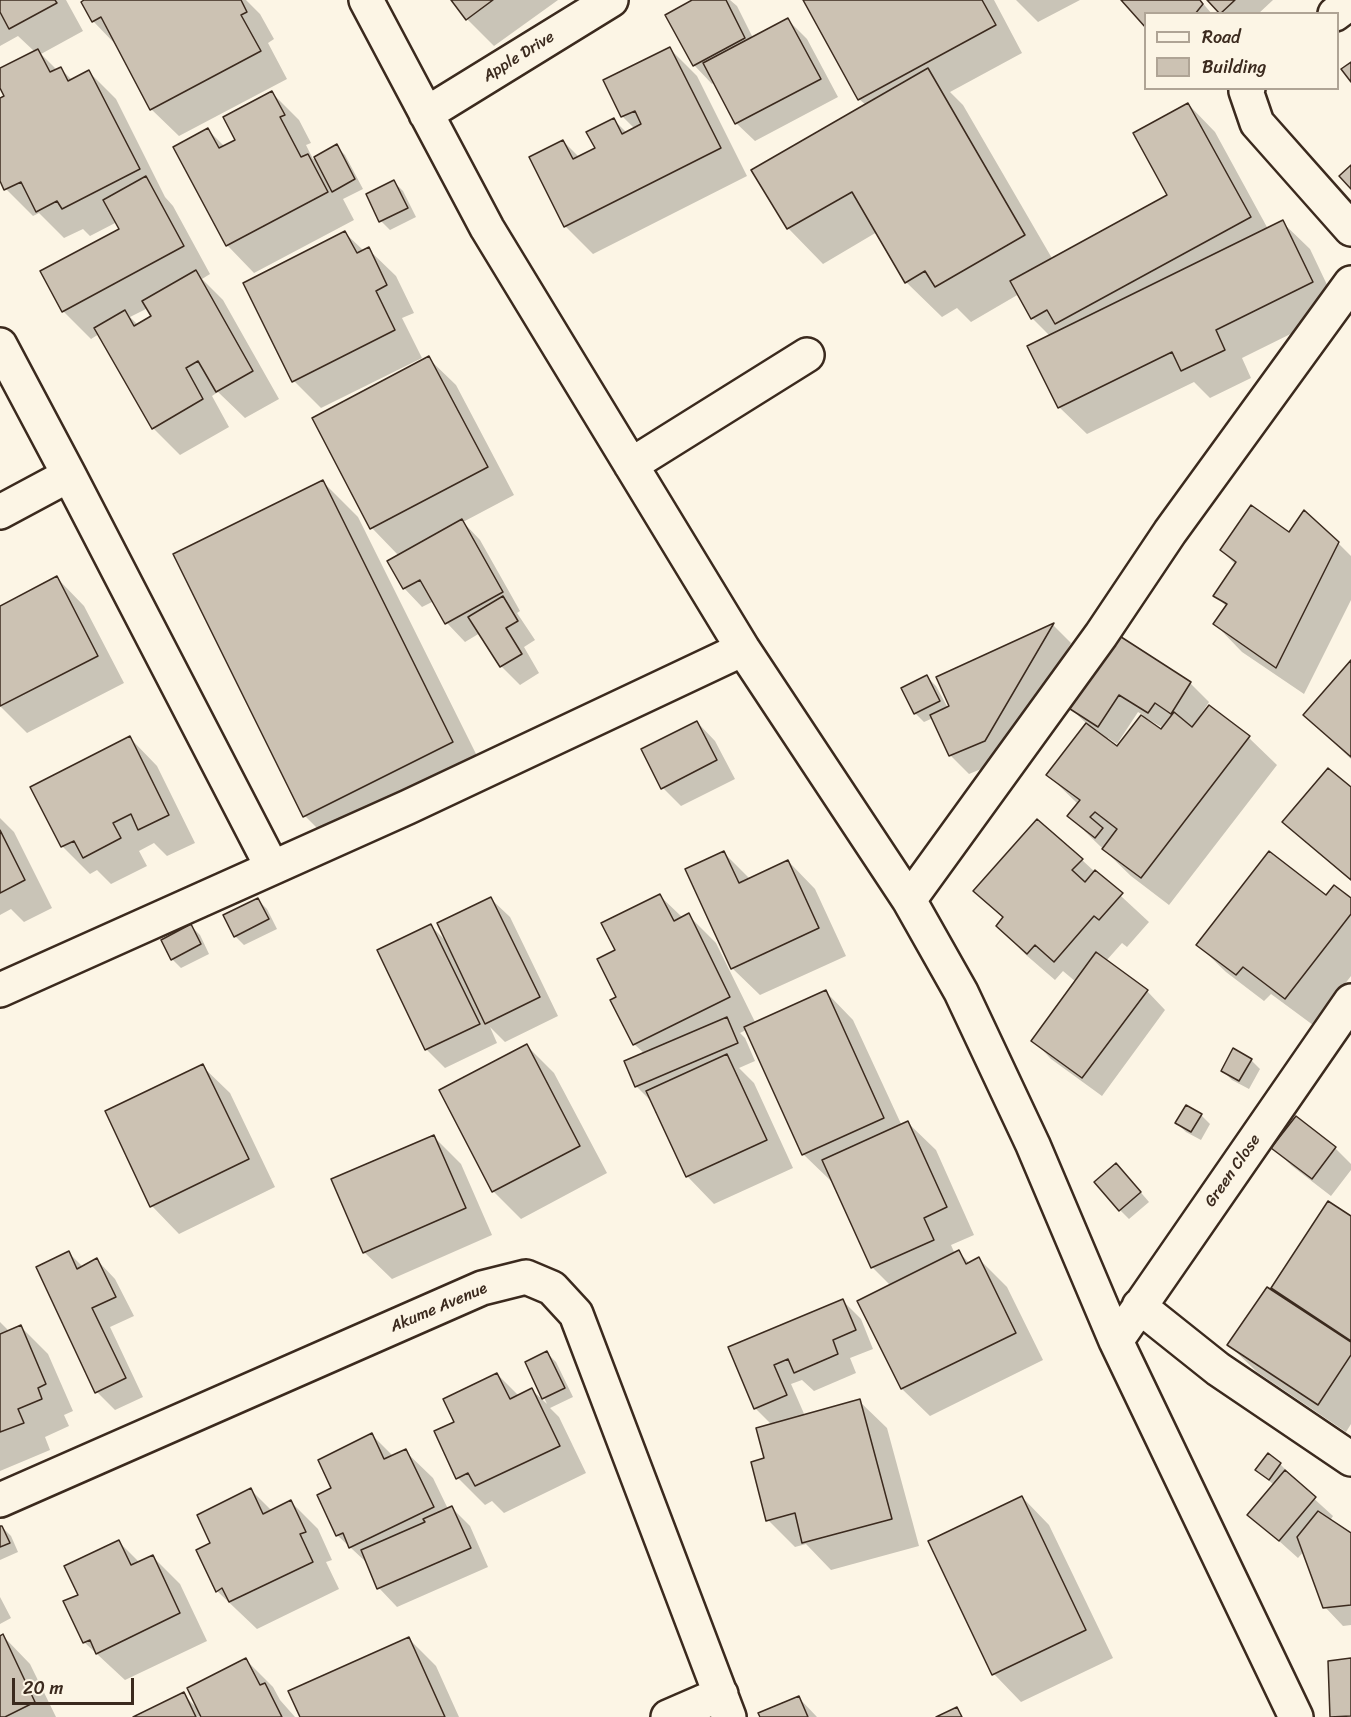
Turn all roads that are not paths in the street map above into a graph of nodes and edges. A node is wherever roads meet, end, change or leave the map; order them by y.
1 (366, 0) edge
2 (611, 0) edge
3 (1351, 2) edge
4 (1338, 12) edge
5 (1247, 90) edge
6 (426, 114) junction
7 (1351, 229) edge
8 (1351, 283) edge
9 (0, 345) edge
10 (807, 355) dead end
11 (631, 465) junction
12 (69, 475) junction
13 (0, 512) edge
14 (743, 649) junction
15 (272, 867) junction
16 (909, 900) junction
17 (0, 990) edge
18 (1351, 1001) edge
19 (1139, 1306) junction
20 (1116, 1341) junction
21 (1351, 1459) edge
22 (0, 1500) edge
23 (725, 1705) edge
24 (668, 1717) edge
25 (1296, 1717) edge

1 - 6 street
2 - 6 street, Apple Drive
3 - 4 street
5 - 7 street
6 - 11 street
8 - 16 street
9 - 12 street
10 - 11 street
11 - 14 street
12 - 13 street
12 - 15 street
14 - 15 street
14 - 16 street
15 - 17 street
16 - 20 street
18 - 19 street, Green Close
19 - 20 street, Green Close
19 - 21 street
20 - 25 street
22 - 23 street, Akume Avenue
23 - 24 street

